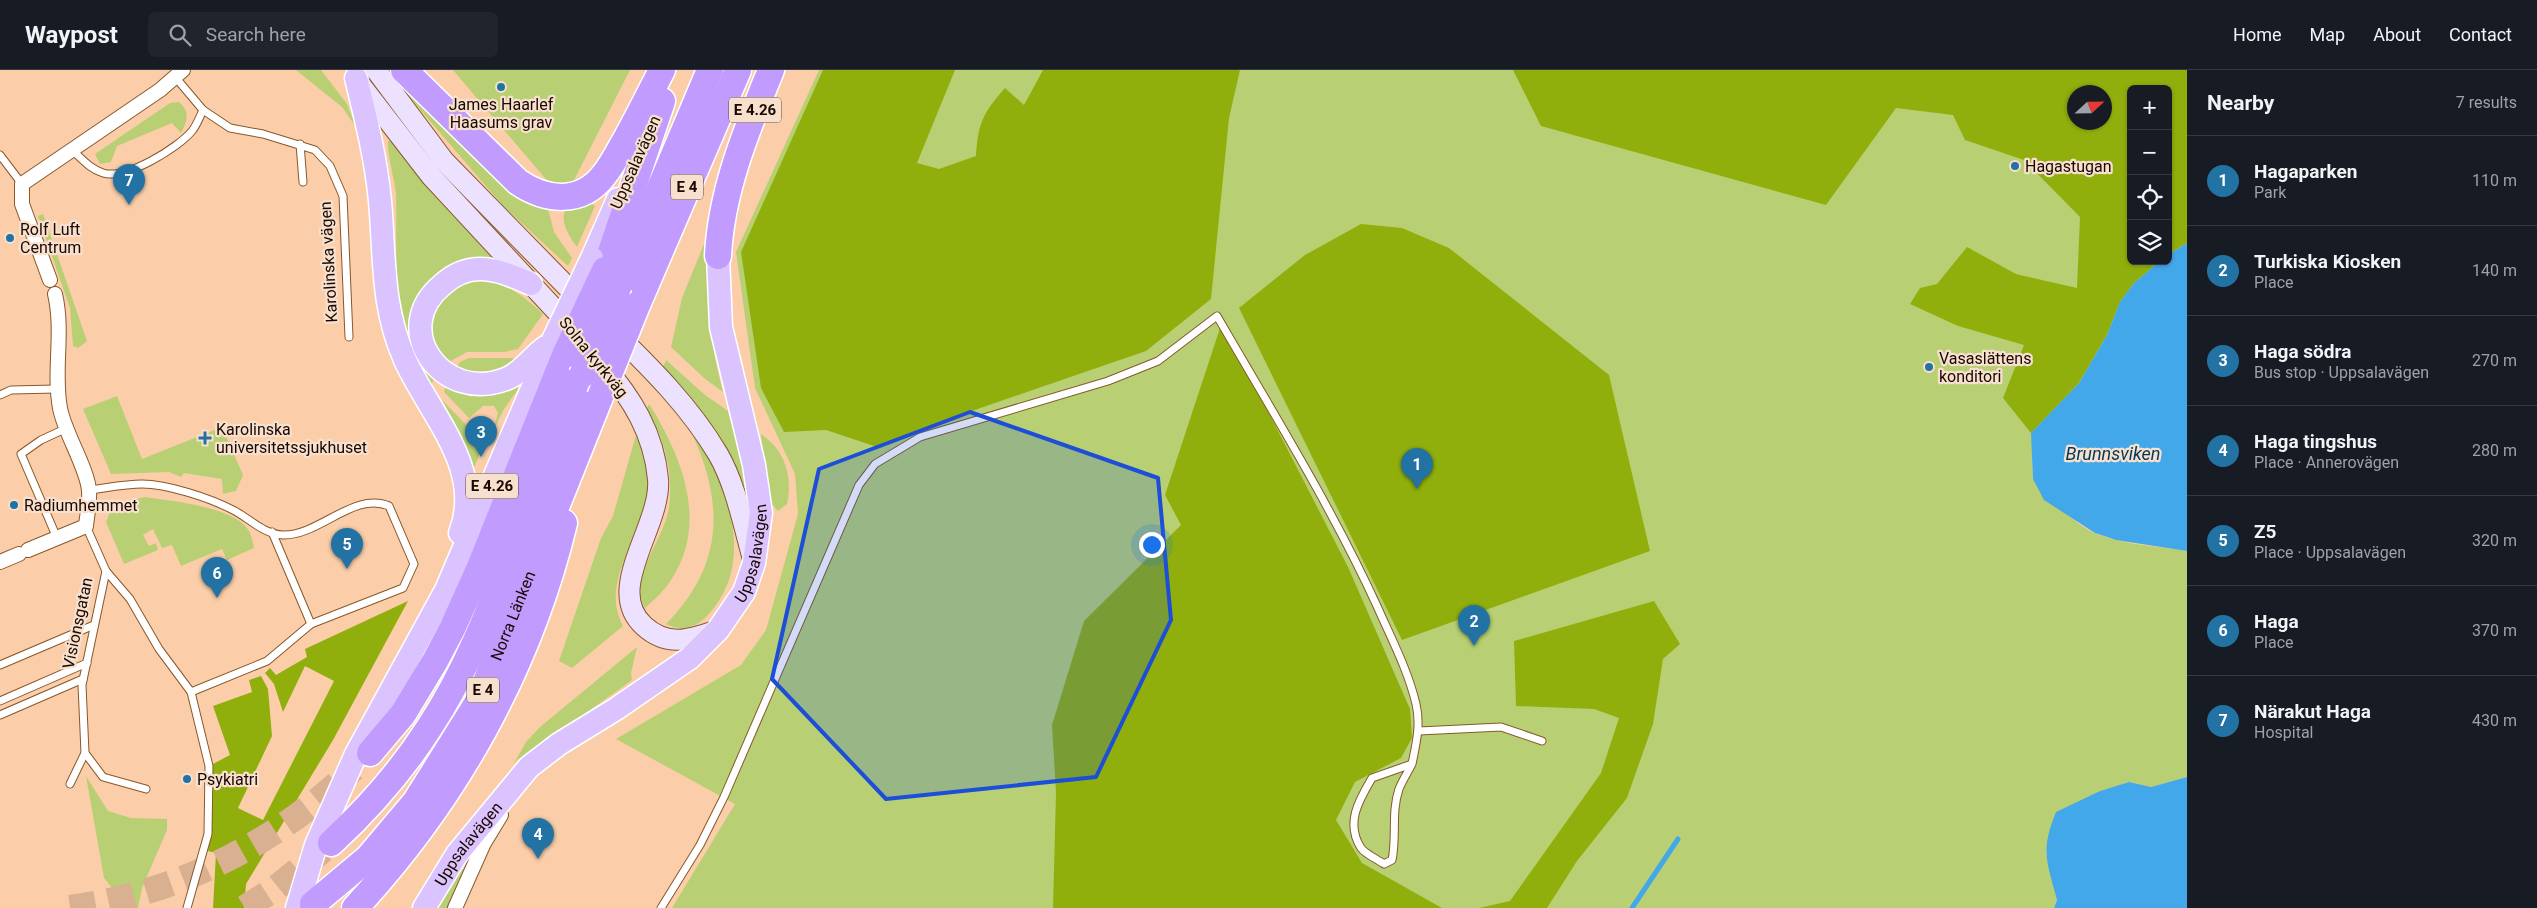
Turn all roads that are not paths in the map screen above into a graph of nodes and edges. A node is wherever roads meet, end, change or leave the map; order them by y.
1 (404, 70) edge
2 (662, 70) edge
3 (676, 70) edge
4 (710, 70) edge
5 (738, 70) edge
6 (771, 70) edge
7 (360, 73) edge
8 (180, 74) edge
9 (203, 110) junction
10 (300, 144) junction
11 (72, 150) junction
12 (0, 155) edge
13 (303, 182) dead end
14 (22, 184) junction
15 (718, 256) joint
16 (605, 271) junction
17 (50, 280) dead end
18 (532, 284) junction
19 (55, 294) dead end
20 (349, 337) dead end
21 (558, 349) junction
22 (582, 374) joint
23 (57, 390) junction
24 (0, 395) edge
25 (67, 428) junction
26 (586, 434) junction
27 (89, 490) junction
28 (86, 526) junction
29 (272, 532) junction
30 (57, 538) junction
31 (0, 562) edge
32 (754, 564) junction
33 (106, 571) junction
34 (311, 624) junction
35 (94, 625) junction
36 (424, 626) junction
37 (718, 630) junction
38 (2, 662) edge
39 (86, 663) junction
40 (83, 679) junction
41 (191, 692) junction
42 (0, 701) edge
43 (0, 715) edge
44 (1419, 731) junction
45 (1542, 741) dead end
46 (85, 753) junction
47 (370, 753) tunnel mouth
48 (1412, 764) junction
49 (529, 767) junction
50 (70, 784) dead end
51 (146, 789) dead end
52 (331, 843) tunnel mouth
53 (305, 906) edge
54 (187, 908) edge
55 (355, 908) edge
56 (424, 908) edge
57 (455, 908) edge
58 (660, 908) edge

1 - 2 highway
3 - 16 highway, Uppsalavägen
4 - 16 highway, Uppsalavägen / E 4
5 - 26 highway, Norra Länken / E 4, bridge
6 - 15 highway, Uppsalavägen / E 4.26
7 - 18 street, Solna kyrkväg
7 - 32 street, Solna kyrkväg
7 - 36 main road
8 - 9 lane, Karolinska vägen
8 - 11 street, Karolinska vägen
9 - 10 lane, Karolinska vägen
9 - 11 lane
10 - 13 lane, Karolinska vägen
10 - 20 lane, Karolinska vägen
11 - 14 street, Karolinska vägen
12 - 14 lane
14 - 17 street
15 - 32 main road, Uppsalavägen / E 4.26
16 - 21 highway, bridge
16 - 22 highway, Uppsalavägen / E 4, bridge
18 - 21 main road
18 - 37 street, Solna kyrkväg
19 - 23 street, Visionsgatan
21 - 36 main road, E 4.26
21 - 47 highway
22 - 52 highway, Norra Länken / E 4
23 - 24 lane
23 - 25 street, Visionsgatan
25 - 27 street, Visionsgatan
25 - 30 lane
26 - 53 highway, Norra Länken / E 4
26 - 55 highway
27 - 28 street, Visionsgatan
27 - 29 lane
28 - 30 street
28 - 33 lane, Visionsgatan
29 - 34 lane
29 - 34 lane
30 - 31 street
32 - 37 main road, Uppsalavägen / E 4.26
33 - 35 lane, Visionsgatan
33 - 41 lane
34 - 41 lane
35 - 38 lane
35 - 39 lane, Visionsgatan
36 - 53 main road, E 4.26
37 - 49 main road, Uppsalavägen / E 4.26
39 - 40 lane, Visionsgatan
39 - 42 lane
40 - 43 lane
40 - 46 lane, Visionsgatan
41 - 54 lane
44 - 45 lane
44 - 48 lane
44 - 58 lane
46 - 50 lane, Visionsgatan
46 - 51 lane
48 - 48 lane
49 - 56 main road, Uppsalavägen / E 4.26
49 - 57 street

